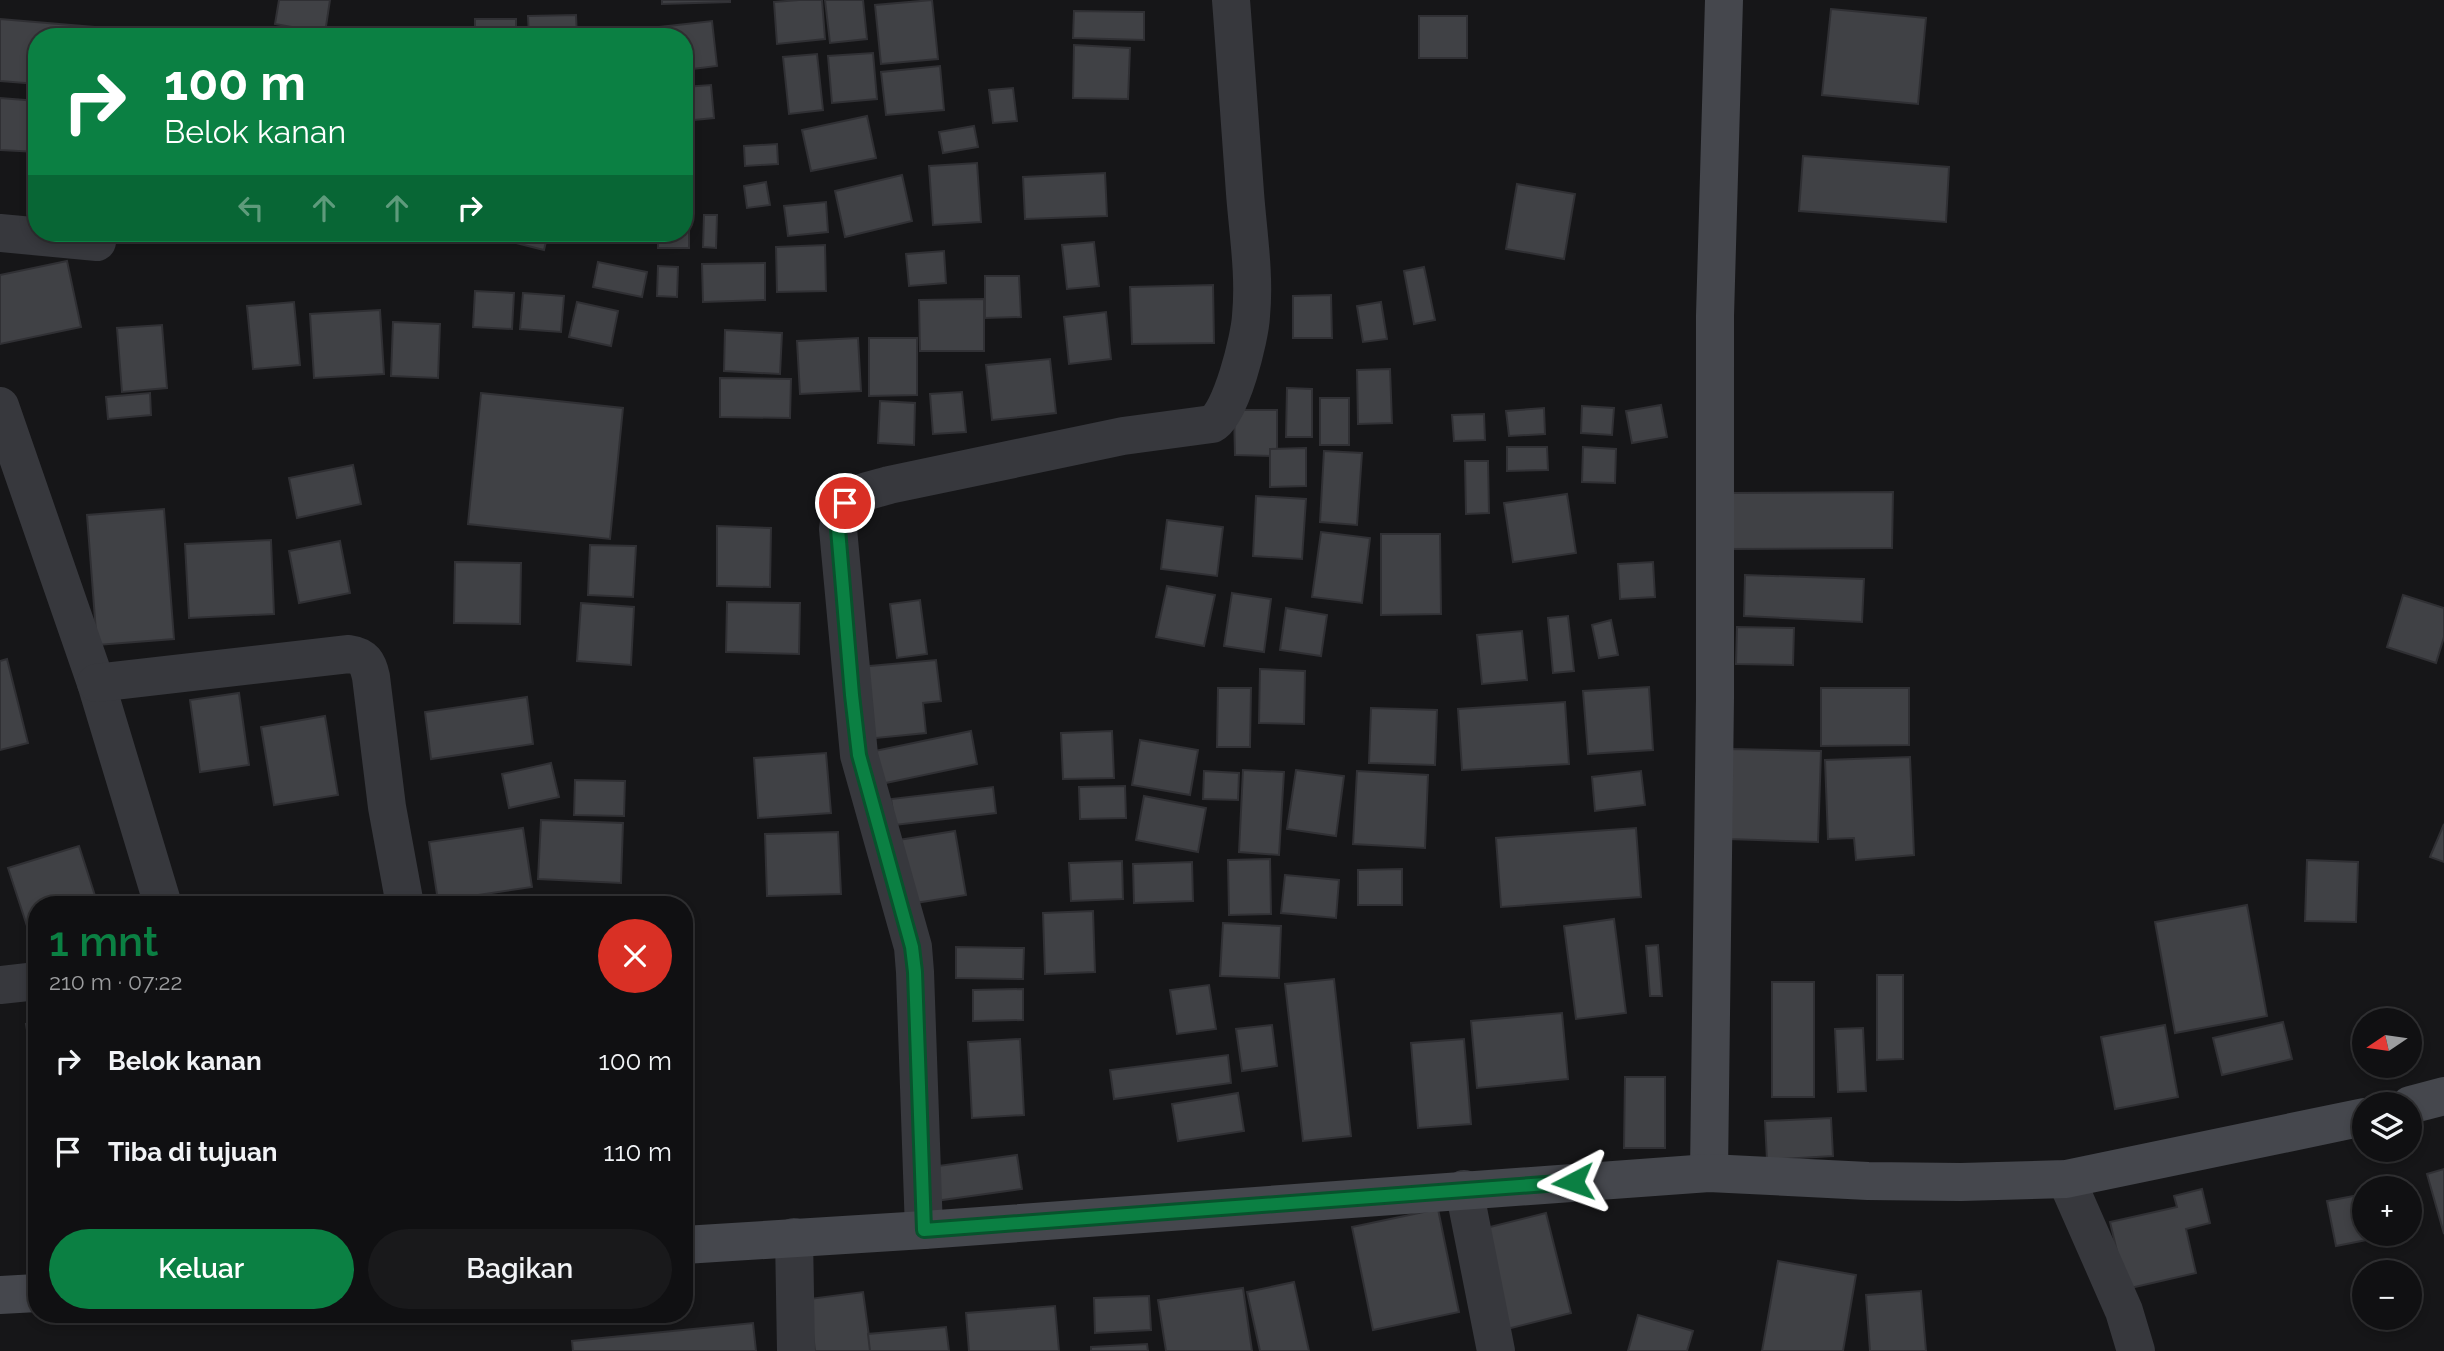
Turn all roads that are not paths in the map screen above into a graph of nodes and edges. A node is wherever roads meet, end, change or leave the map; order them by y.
1 (1231, 0) edge
2 (1724, 0) edge
3 (0, 233) edge
4 (28, 236) edge
5 (0, 406) edge
6 (96, 683) junction
7 (160, 896) edge
8 (403, 896) edge
9 (28, 982) edge
10 (0, 985) edge
11 (2444, 1096) edge
12 (2422, 1102) edge
13 (2352, 1119) edge
14 (1709, 1173) junction
15 (2066, 1179) junction
16 (1464, 1189) junction
17 (924, 1230) junction
18 (794, 1237) junction
19 (693, 1244) edge
20 (28, 1293) edge
21 (0, 1295) edge
22 (796, 1351) edge
23 (1496, 1351) edge
24 (2136, 1351) edge

1 - 17 street
2 - 14 main road
3 - 4 street
5 - 6 street
6 - 7 street
6 - 8 street
9 - 10 street
11 - 12 main road
13 - 15 main road
14 - 15 main road
14 - 16 main road
15 - 24 street
16 - 17 main road
16 - 23 street
17 - 18 main road
18 - 19 main road
18 - 22 street
20 - 21 main road

